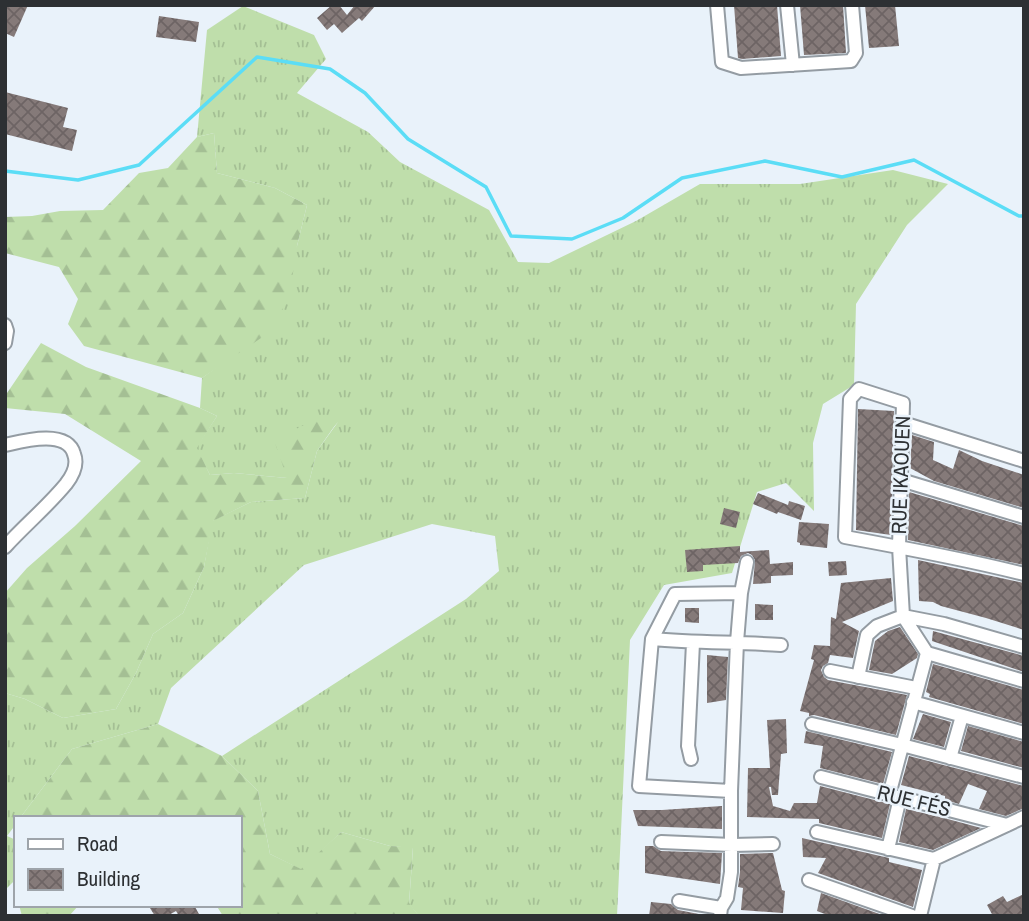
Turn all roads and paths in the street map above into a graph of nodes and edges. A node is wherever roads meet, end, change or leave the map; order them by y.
1 (717, 5) edge
2 (788, 5) edge
3 (852, 5) edge
4 (793, 65) junction
5 (5, 326) edge
6 (5, 342) edge
7 (903, 423) junction
8 (5, 445) edge
9 (1024, 461) edge
10 (901, 480) junction
11 (1024, 517) edge
12 (5, 547) edge
13 (899, 547) junction
14 (747, 562) dead end
15 (1024, 574) edge
16 (741, 593) junction
17 (903, 616) junction
18 (652, 639) junction
19 (737, 642) junction
20 (693, 643) junction
21 (781, 645) dead end
22 (1024, 647) edge
23 (927, 653) junction
24 (830, 671) dead end
25 (859, 677) junction
26 (1024, 681) edge
27 (916, 688) junction
28 (913, 702) junction
29 (962, 716) junction
30 (812, 724) dead end
31 (1024, 733) edge
32 (902, 745) junction
33 (950, 758) junction
34 (691, 759) dead end
35 (821, 777) dead end
36 (1024, 777) edge
37 (731, 791) junction
38 (894, 796) junction
39 (1024, 817) edge
40 (1007, 825) junction
41 (817, 832) dead end
42 (661, 842) dead end
43 (773, 844) dead end
44 (732, 845) junction
45 (888, 849) junction
46 (934, 859) junction
47 (808, 880) dead end
48 (679, 901) dead end
49 (721, 912) edge
50 (912, 916) edge
51 (920, 916) edge

1 - 4 street
2 - 4 street
3 - 4 street
5 - 6 street
7 - 9 street
7 - 10 street, RUE IKAOUEN
7 - 13 street, RUE IKAOUEN
8 - 12 street
10 - 11 street
10 - 13 street, RUE IKAOUEN
13 - 15 street
13 - 17 street, RUE IKAOUEN
14 - 16 street
16 - 18 street
16 - 19 street
17 - 22 street
17 - 23 street
17 - 25 street
18 - 20 street
18 - 37 street
19 - 20 street
19 - 21 street
19 - 37 street
20 - 34 street
23 - 26 street
23 - 27 street
24 - 25 street
25 - 27 street
27 - 28 street
28 - 29 street
28 - 32 street
29 - 31 street
29 - 33 street
30 - 32 street
32 - 33 street
32 - 38 street
33 - 36 street
35 - 38 street, RUE FÉS
37 - 44 street
38 - 40 street, RUE FÉS
38 - 45 street
39 - 40 street
40 - 46 street
41 - 45 street
42 - 44 street
43 - 44 street
44 - 49 street
45 - 46 street
46 - 51 street
47 - 50 street
48 - 49 street

